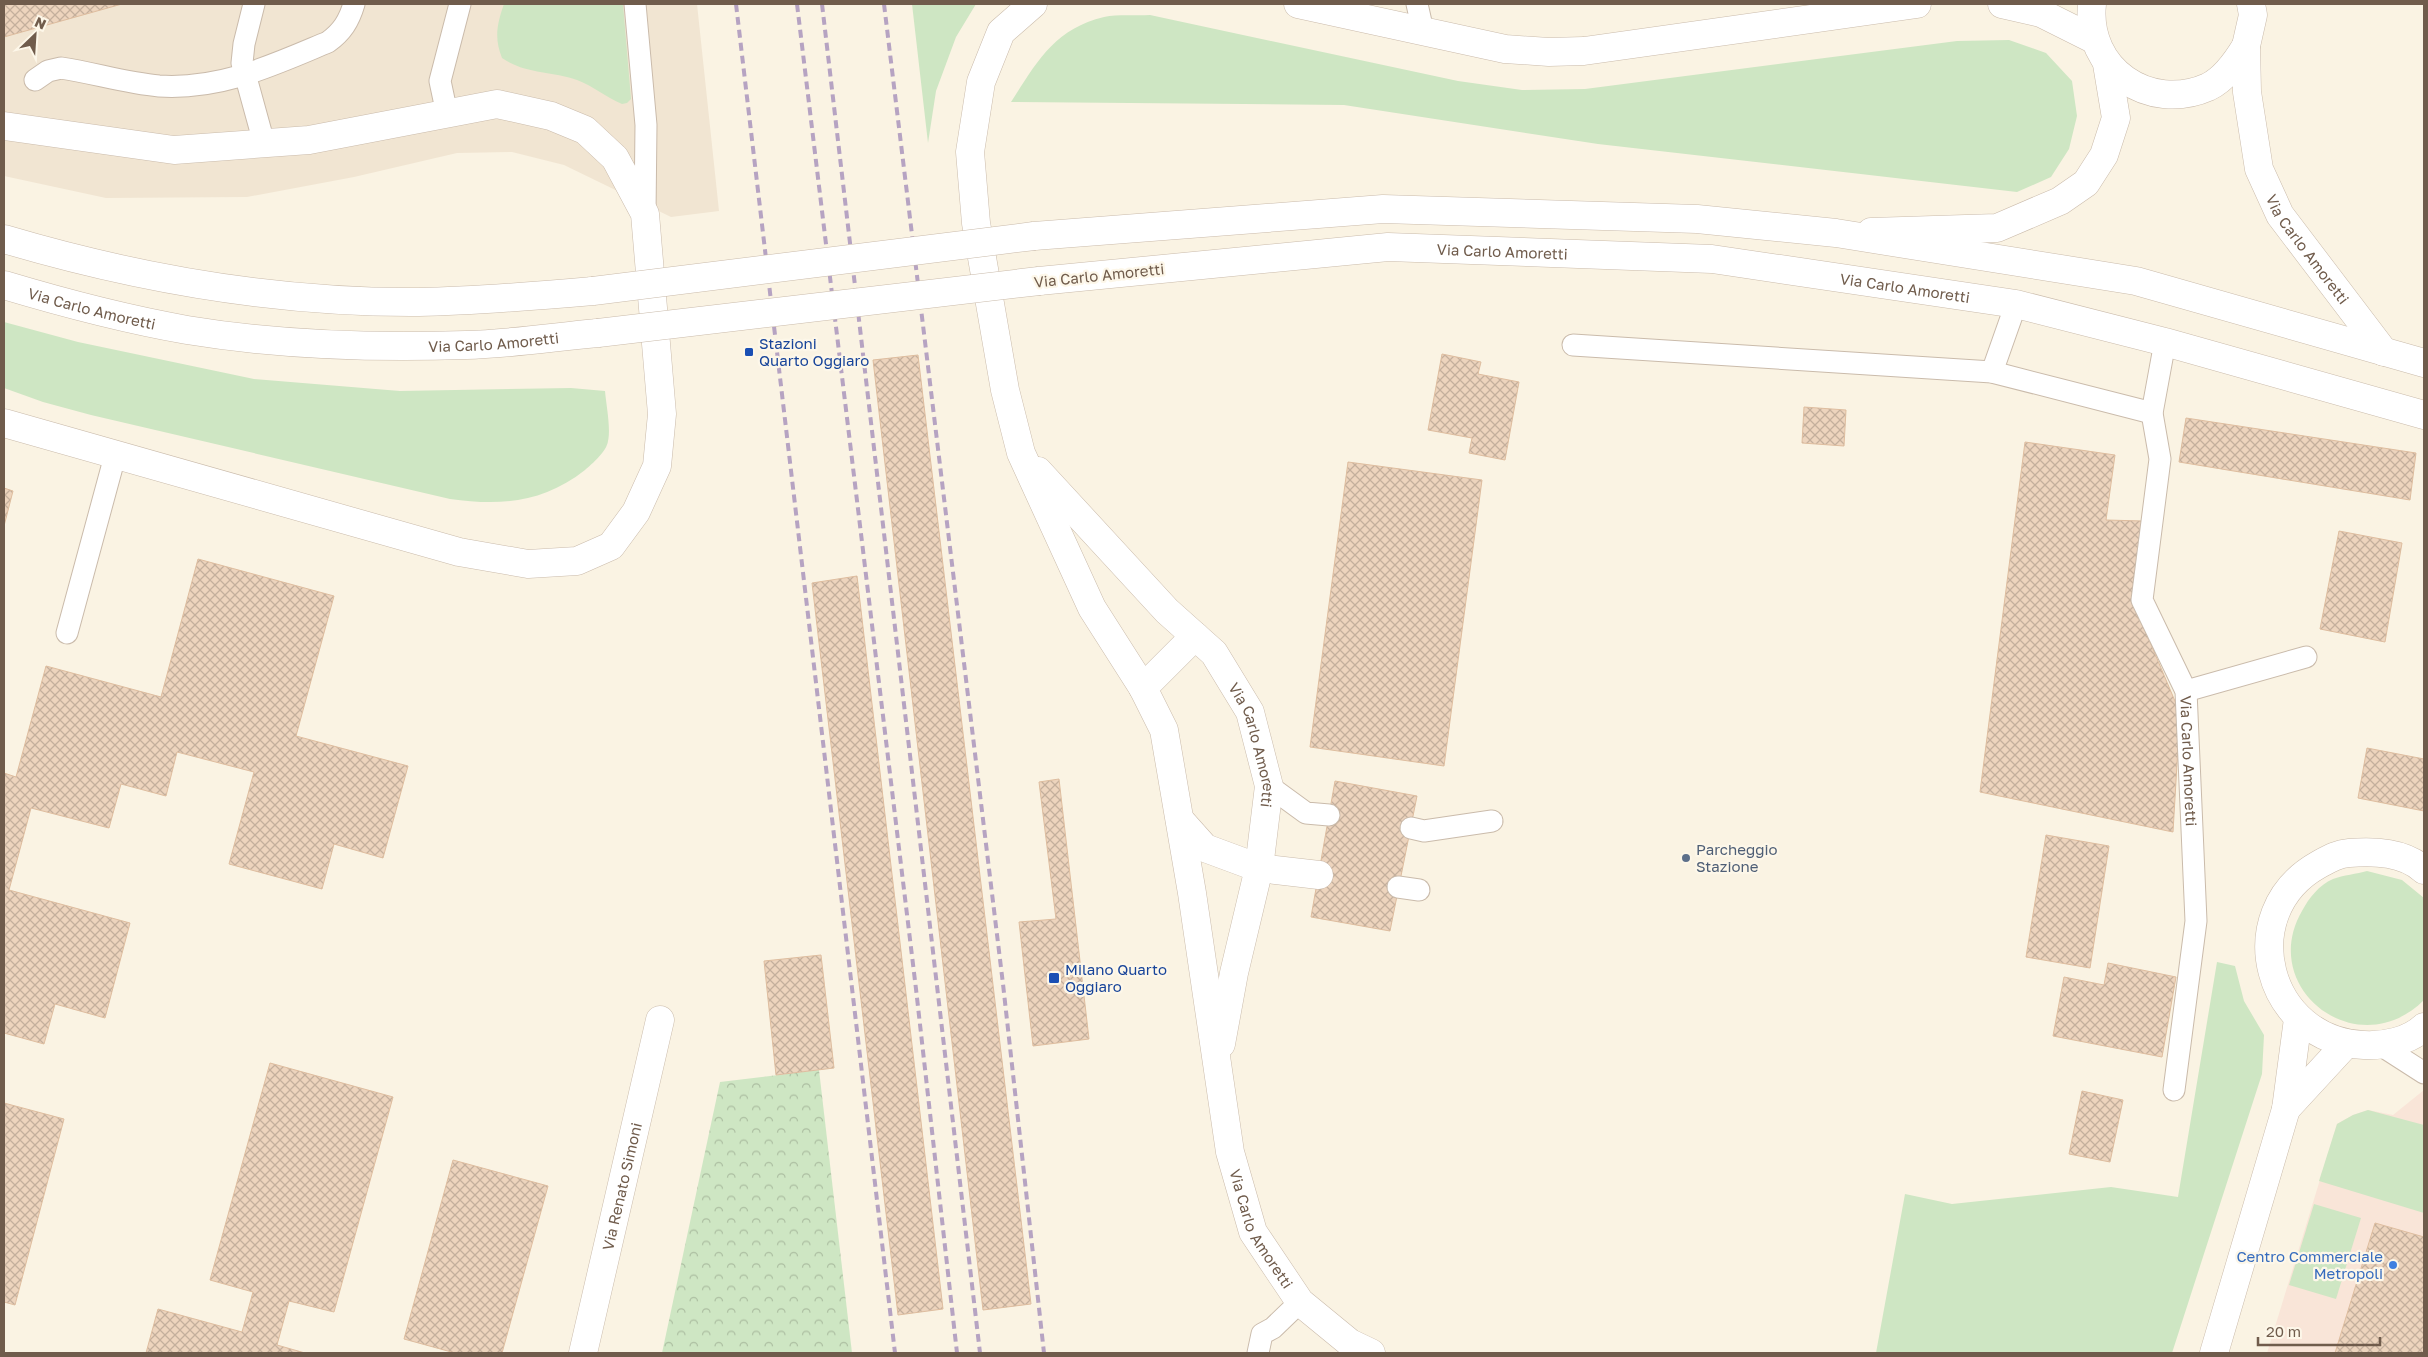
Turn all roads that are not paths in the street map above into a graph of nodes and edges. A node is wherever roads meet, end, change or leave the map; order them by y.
1 (254, 4) edge
2 (354, 4) edge
3 (460, 4) edge
4 (635, 4) edge
5 (1033, 4) edge
6 (1298, 4) edge
7 (1416, 4) edge
8 (1917, 4) edge
9 (2002, 4) edge
10 (2092, 4) edge
11 (2251, 4) edge
12 (1423, 31) junction
13 (2095, 40) junction
14 (2246, 46) junction
15 (2107, 64) junction
16 (245, 76) junction
17 (35, 80) dead end
18 (447, 114) junction
19 (4, 126) edge
20 (264, 143) junction
21 (645, 214) junction
22 (1836, 233) junction
23 (4, 239) edge
24 (4, 286) edge
25 (2016, 304) junction
26 (2165, 342) junction
27 (1573, 345) dead end
28 (2384, 352) junction
29 (2424, 363) edge
30 (1992, 372) junction
31 (2152, 413) junction
32 (2424, 415) edge
33 (4, 423) edge
34 (1021, 453) junction
35 (115, 456) junction
36 (67, 633) dead end
37 (1195, 636) junction
38 (2306, 657) dead end
39 (1143, 688) junction
40 (2186, 691) junction
41 (1269, 786) junction
42 (1329, 814) dead end
43 (1180, 820) junction
44 (1492, 821) dead end
45 (1411, 828) dead end
46 (1259, 868) junction
47 (2424, 870) edge
48 (1319, 875) dead end
49 (1398, 887) dead end
50 (1419, 890) dead end
51 (2298, 1019) junction
52 (660, 1020) dead end
53 (2424, 1027) edge
54 (2345, 1045) junction
55 (2382, 1046) junction
56 (1217, 1066) junction
57 (2424, 1073) edge
58 (2174, 1090) dead end
59 (2286, 1109) junction
60 (1300, 1302) junction
61 (584, 1353) edge
62 (1258, 1353) edge
63 (1371, 1353) edge
64 (2214, 1353) edge

1 - 16 lane
2 - 16 lane
3 - 18 lane
4 - 21 lane
5 - 34 street, Via Carlo Amoretti
6 - 12 street
7 - 12 lane
8 - 12 street
9 - 13 street
10 - 13 street, Via Carlo Amoretti
11 - 14 street, Via Carlo Amoretti
13 - 15 street, Via Carlo Amoretti
14 - 15 street, Via Carlo Amoretti
14 - 28 street, Via Carlo Amoretti
15 - 22 street, Via Carlo Amoretti
16 - 17 lane
16 - 20 lane
18 - 20 street
18 - 21 street
19 - 20 street
21 - 35 street
22 - 23 street, Via Carlo Amoretti, bridge
22 - 28 street, Via Carlo Amoretti
24 - 25 street, Via Carlo Amoretti, bridge
25 - 26 street, Via Carlo Amoretti
25 - 30 lane
26 - 31 lane, Via Carlo Amoretti
26 - 32 street, Via Carlo Amoretti
27 - 30 lane
28 - 29 street, Via Carlo Amoretti
30 - 31 lane
31 - 40 lane, Via Carlo Amoretti
33 - 35 street
34 - 37 street, Via Carlo Amoretti
34 - 39 street, Via Carlo Amoretti
35 - 36 lane
37 - 39 street
37 - 41 street, Via Carlo Amoretti
38 - 40 lane
39 - 43 street, Via Carlo Amoretti
40 - 58 lane, Via Carlo Amoretti
41 - 42 lane
41 - 46 street, Via Carlo Amoretti
43 - 46 street
43 - 56 street, Via Carlo Amoretti
44 - 45 lane
46 - 48 street
46 - 56 street, Via Carlo Amoretti
47 - 51 street
49 - 50 lane
51 - 54 street
51 - 59 street
52 - 61 street, Via Renato Simoni
53 - 55 street
54 - 55 street
54 - 59 street
55 - 57 lane
56 - 60 street, Via Carlo Amoretti
59 - 64 street
60 - 62 lane
60 - 63 street, Via Carlo Amoretti

